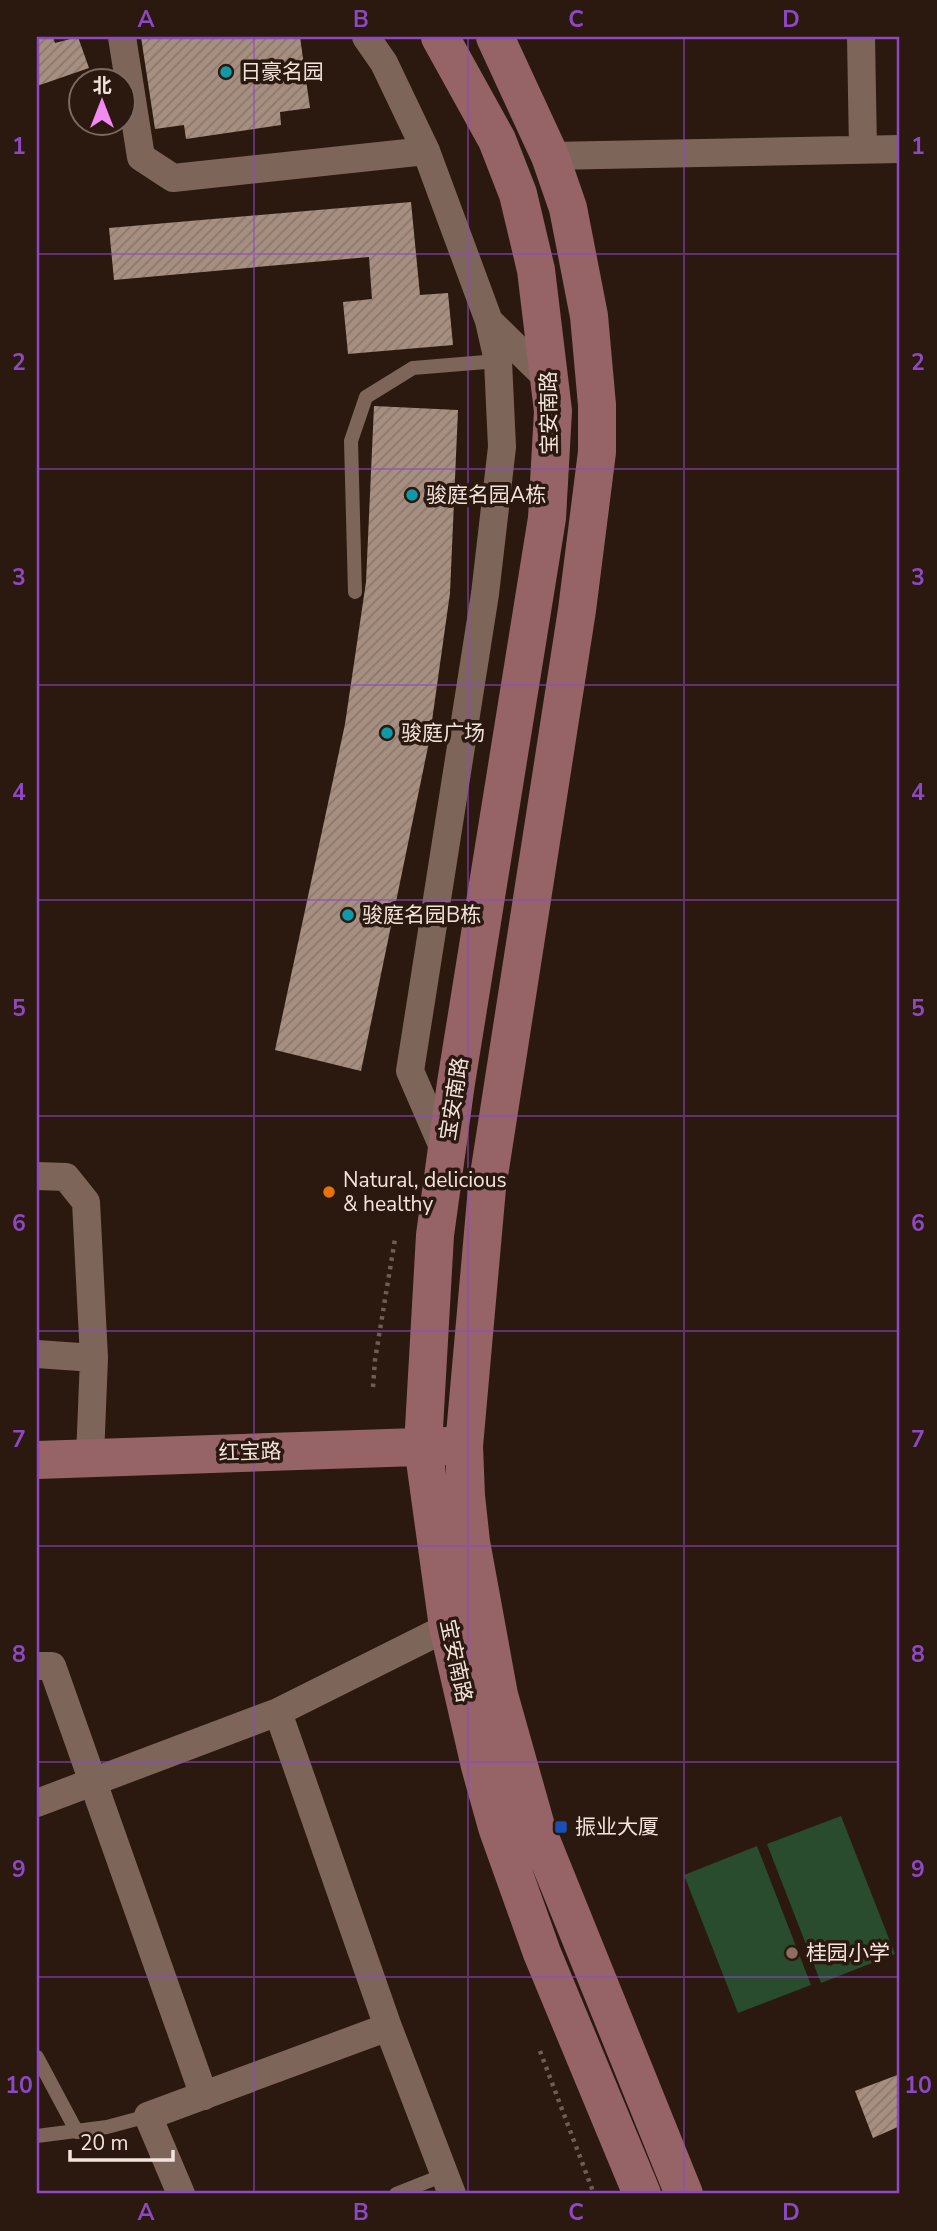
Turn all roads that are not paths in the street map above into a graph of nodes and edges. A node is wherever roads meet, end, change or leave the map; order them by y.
1 (122, 37) edge
2 (366, 37) edge
3 (440, 37) edge
4 (495, 37) edge
5 (861, 37) edge
6 (863, 149) junction
7 (900, 149) edge
8 (426, 151) junction
9 (550, 156) junction
10 (489, 321) junction
11 (498, 362) junction
12 (550, 381) junction
13 (355, 592) dead end
14 (446, 1154) junction
15 (37, 1176) edge
16 (37, 1354) edge
17 (94, 1358) junction
18 (423, 1446) junction
19 (464, 1446) junction
20 (90, 1457) junction
21 (37, 1460) edge
22 (448, 1627) junction
23 (37, 1666) edge
24 (278, 1713) junction
25 (95, 1783) junction
26 (37, 1803) edge
27 (388, 2027) junction
28 (37, 2057) edge
29 (204, 2096) junction
30 (148, 2116) junction
31 (77, 2132) junction
32 (37, 2136) edge
33 (448, 2185) edge
34 (181, 2194) edge
35 (396, 2194) edge
36 (642, 2194) edge
37 (684, 2194) edge

1 - 8 street
2 - 8 street
3 - 12 street, 宝安南路
4 - 9 street, 宝安南路
5 - 6 street
6 - 7 street
6 - 9 street
8 - 10 street
9 - 19 street, 宝安南路
10 - 11 street
10 - 12 street
11 - 13 lane
11 - 14 street
12 - 14 street, 宝安南路
14 - 18 street, 宝安南路
15 - 17 street
16 - 17 street
17 - 20 street
18 - 19 street, 红宝路
18 - 20 street, 红宝路
18 - 22 street, 宝安南路
19 - 37 street, 宝安南路
20 - 21 street, 红宝路
22 - 24 street
22 - 36 street, 宝安南路
23 - 25 street
24 - 25 street
24 - 27 street
25 - 26 street
25 - 29 street
27 - 29 street
27 - 33 street
28 - 31 lane
29 - 30 street
30 - 31 lane
30 - 34 street
31 - 32 lane
33 - 35 lane

